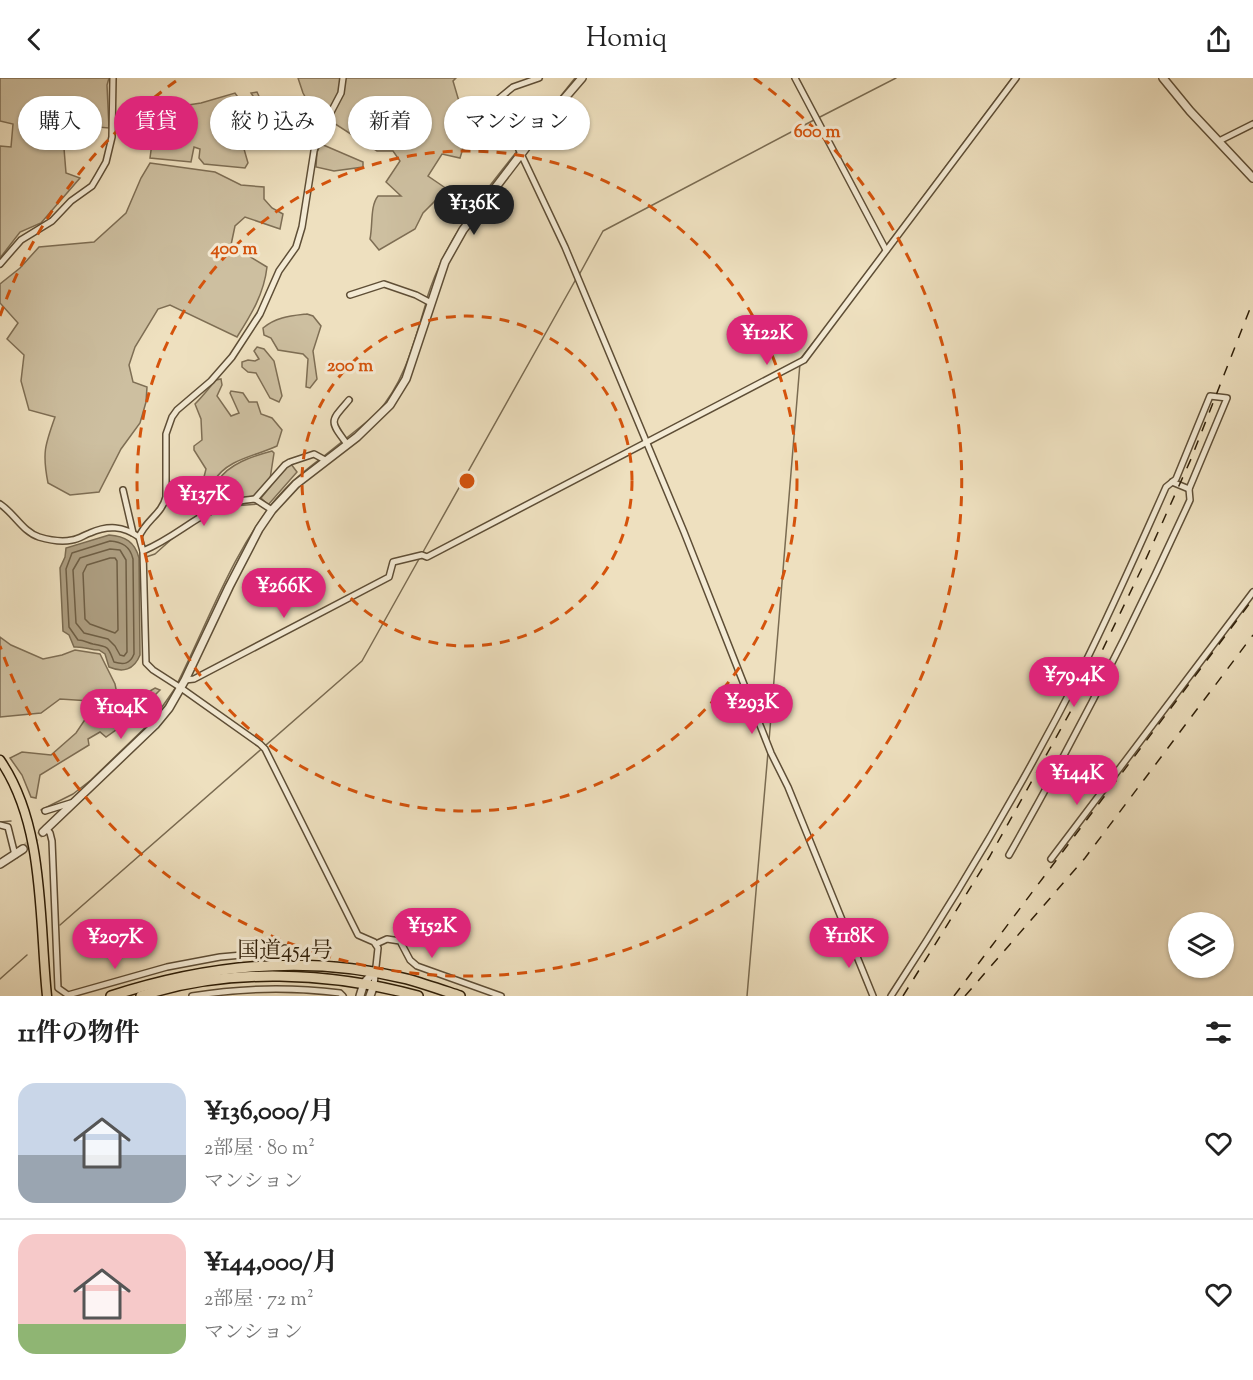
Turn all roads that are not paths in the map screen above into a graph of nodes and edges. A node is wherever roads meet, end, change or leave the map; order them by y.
1 (112, 78) edge
2 (343, 78) edge
3 (539, 78) edge
4 (582, 78) edge
5 (795, 78) edge
6 (1016, 78) edge
7 (1164, 78) edge
8 (1253, 124) edge
9 (1219, 141) junction
10 (522, 153) junction
11 (1253, 178) edge
12 (886, 250) junction
13 (0, 264) edge
14 (350, 295) dead end
15 (431, 303) junction
16 (349, 400) dead end
17 (347, 444) junction
18 (647, 444) junction
19 (325, 460) junction
20 (1172, 483) junction
21 (1189, 489) junction
22 (123, 490) dead end
23 (255, 499) junction
24 (0, 504) edge
25 (272, 510) junction
26 (136, 535) junction
27 (143, 551) junction
28 (1253, 591) edge
29 (185, 680) junction
30 (181, 687) junction
31 (0, 760) edge
32 (74, 802) junction
33 (45, 811) dead end
34 (0, 825) edge
35 (44, 830) joint
36 (23, 849) tunnel mouth
37 (15, 855) junction
38 (1009, 855) dead end
39 (1051, 859) dead end
40 (0, 864) edge
41 (376, 944) junction
42 (291, 965) junction
43 (374, 972) junction
44 (364, 983) junction
45 (374, 985) junction
46 (47, 996) edge
47 (111, 996) edge
48 (141, 996) edge
49 (192, 996) edge
50 (343, 996) edge
51 (360, 996) edge
52 (370, 996) edge
53 (418, 996) edge
54 (460, 996) edge
55 (501, 996) edge
56 (873, 996) edge
57 (891, 996) edge

1 - 13 street
2 - 26 street
3 - 10 street
4 - 10 street
5 - 12 street
6 - 12 street
7 - 9 street
8 - 9 street
9 - 11 street
10 - 15 street
10 - 18 street
12 - 18 street
14 - 15 street
15 - 17 street
16 - 17 street
17 - 19 street
18 - 29 street
18 - 56 street
19 - 23 street
19 - 25 street
20 - 21 street
20 - 21 street
20 - 57 street
21 - 38 street
22 - 26 street
23 - 25 street
23 - 27 street
24 - 26 street
25 - 29 street
26 - 27 street
27 - 30 street
28 - 39 street
29 - 30 street
30 - 32 street
30 - 41 street
31 - 46 main road
32 - 33 street
32 - 35 street
34 - 37 street
35 - 42 street
36 - 37 street
37 - 40 street
41 - 43 street
41 - 55 street
42 - 43 highway, 国道454号
42 - 47 highway, 国道454号
43 - 44 street
43 - 45 street
43 - 54 highway, 国道454号
44 - 45 highway, 国道454号
44 - 48 highway, 国道454号
44 - 51 street
45 - 52 street
45 - 53 highway, 国道454号
49 - 50 street

